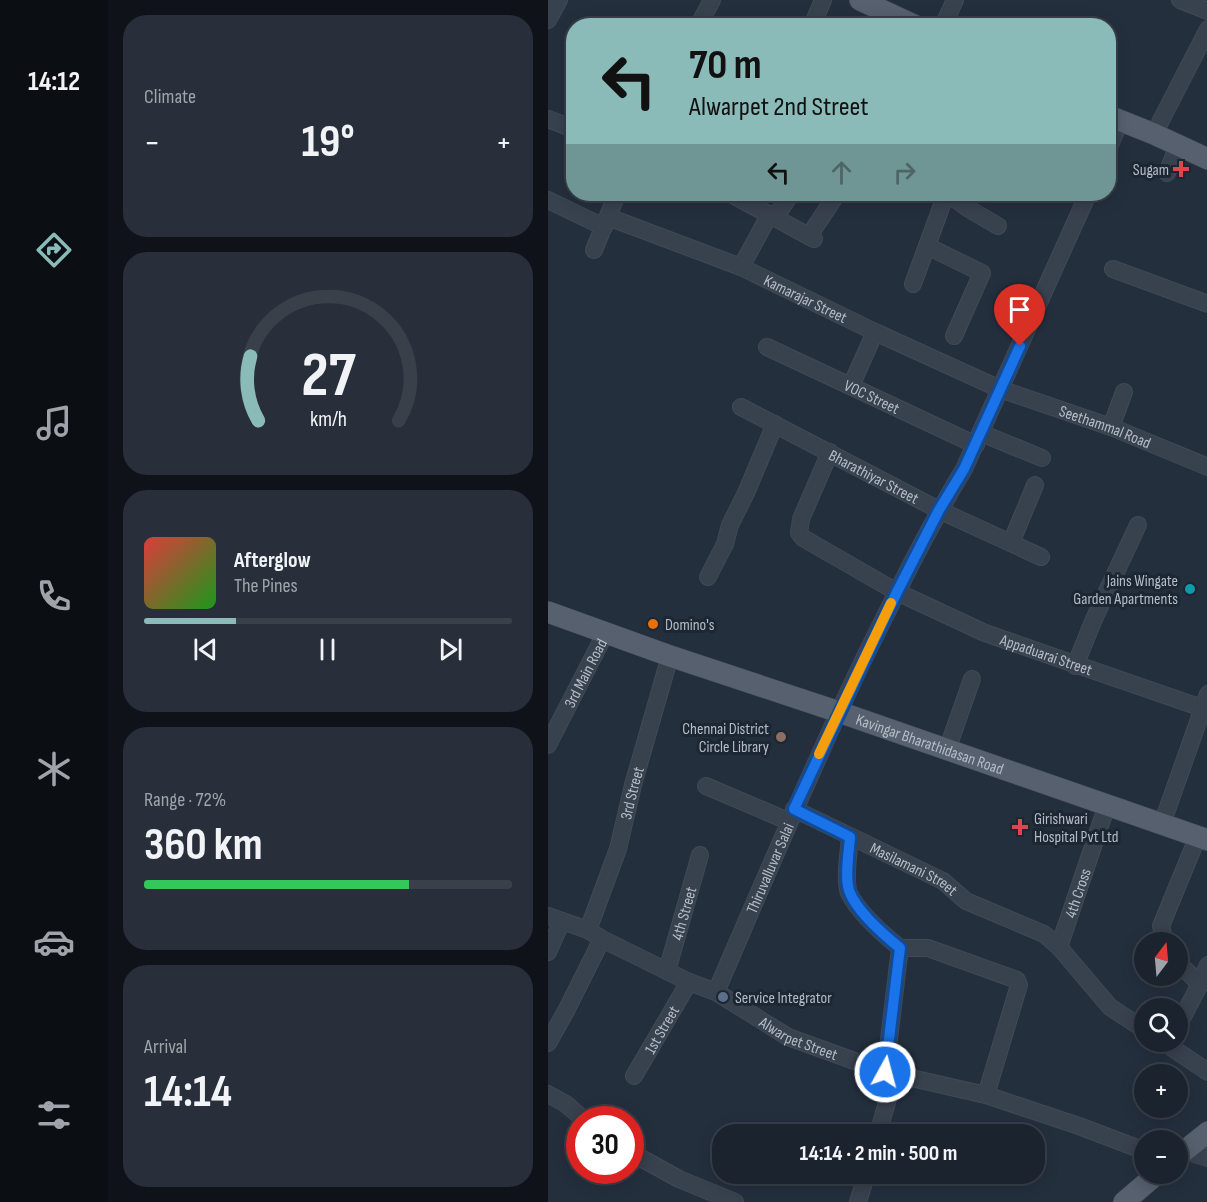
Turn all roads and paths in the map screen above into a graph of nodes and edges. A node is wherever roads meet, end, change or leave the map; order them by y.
1 (559, 0) edge
2 (712, 0) edge
3 (823, 0) edge
4 (860, 0) edge
5 (955, 0) edge
6 (1180, 0) edge
7 (882, 4) edge
8 (1208, 11) edge
9 (702, 18) edge
10 (815, 18) edge
11 (904, 18) edge
12 (947, 18) edge
13 (548, 20) edge
14 (1208, 28) edge
15 (548, 119) edge
16 (1116, 119) edge
17 (566, 126) edge
18 (1154, 134) junction
19 (1178, 146) junction
20 (1208, 159) edge
21 (1167, 173) dead end
22 (548, 200) edge
23 (614, 201) edge
24 (745, 201) edge
25 (785, 201) edge
26 (832, 201) edge
27 (944, 201) edge
28 (957, 201) edge
29 (1085, 201) edge
30 (772, 215) junction
31 (606, 222) junction
32 (998, 226) dead end
33 (927, 246) junction
34 (594, 249) dead end
35 (741, 267) junction
36 (1114, 269) dead end
37 (913, 284) dead end
38 (1208, 304) edge
39 (875, 332) junction
40 (954, 336) dead end
41 (767, 347) dead end
42 (851, 386) junction
43 (1000, 389) junction
44 (1124, 392) dead end
45 (741, 407) dead end
46 (775, 424) junction
47 (1111, 427) junction
48 (978, 439) junction
49 (830, 452) junction
50 (1042, 458) dead end
51 (1208, 467) edge
52 (1035, 485) dead end
53 (939, 510) junction
54 (1138, 525) dead end
55 (1011, 543) junction
56 (1041, 557) dead end
57 (708, 577) dead end
58 (897, 592) junction
59 (548, 612) edge
60 (606, 632) junction
61 (670, 656) junction
62 (1075, 666) junction
63 (972, 680) dead end
64 (1206, 704) edge
65 (839, 712) junction
66 (552, 725) edge
67 (548, 745) edge
68 (947, 750) junction
69 (706, 786) dead end
70 (1107, 805) junction
71 (791, 815) junction
72 (1162, 824) junction
73 (850, 837) junction
74 (1203, 838) edge
75 (700, 855) dead end
76 (555, 918) edge
77 (1162, 932) edge
78 (595, 935) junction
79 (1059, 947) junction
80 (900, 948) junction
81 (548, 952) edge
82 (1208, 964) edge
83 (667, 971) junction
84 (1188, 973) edge
85 (689, 982) junction
86 (1200, 984) junction
87 (716, 992) junction
88 (1188, 1007) edge
89 (1134, 1023) edge
90 (548, 1043) edge
91 (1181, 1052) edge
92 (1208, 1072) edge
93 (890, 1073) junction
94 (634, 1076) dead end
95 (548, 1094) edge
96 (986, 1095) junction
97 (568, 1106) edge
98 (880, 1124) edge
99 (1208, 1132) edge
100 (1134, 1147) edge
101 (1188, 1149) edge
102 (1188, 1155) edge
103 (1208, 1158) edge
104 (644, 1160) edge
105 (864, 1184) edge
106 (1145, 1184) edge
107 (736, 1202) edge
108 (858, 1202) edge
109 (1124, 1202) edge

1 - 13 street
2 - 9 street
3 - 10 street
4 - 7 main road
5 - 12 street
6 - 8 street
7 - 11 main road
14 - 18 street
15 - 17 street
16 - 18 main road
18 - 19 main road
19 - 20 main road
19 - 21 street
22 - 31 street, Kamarajar Street
23 - 31 street
24 - 30 street
25 - 30 street
26 - 30 street
27 - 33 street
28 - 32 street
29 - 43 street, Thiruvalluvar Salai
30 - 35 street
31 - 34 street
31 - 35 street, Kamarajar Street
33 - 37 street
33 - 40 street
35 - 39 street, Kamarajar Street
36 - 38 street
39 - 42 street
39 - 43 street, Kamarajar Street
41 - 42 street, VOC Street
42 - 48 street, VOC Street
43 - 47 street, Seethammal Road
43 - 48 street, Thiruvalluvar Salai
44 - 47 street
45 - 46 street, Bharathiyar Street
46 - 49 street, Bharathiyar Street
46 - 57 street
47 - 51 street, Seethammal Road
48 - 50 street, VOC Street
48 - 53 street, Thiruvalluvar Salai
49 - 53 street, Bharathiyar Street
49 - 58 street, Appaduarai Street
52 - 55 street
53 - 55 street, Bharathiyar Street
53 - 58 street, Thiruvalluvar Salai
54 - 62 street
55 - 56 street, Bharathiyar Street
58 - 62 street, Appaduarai Street
58 - 65 street, Thiruvalluvar Salai
59 - 60 main road, Kavingar Bharathidasan Road
60 - 61 main road, Kavingar Bharathidasan Road
60 - 66 street, 3rd Main Road
61 - 65 main road, Kavingar Bharathidasan Road
61 - 78 street, 3rd Street
62 - 64 street, Appaduarai Street
63 - 68 street
64 - 72 street
65 - 68 main road, Kavingar Bharathidasan Road
65 - 71 street, Thiruvalluvar Salai
66 - 67 street, 3rd Main Road
68 - 70 main road, Kavingar Bharathidasan Road
69 - 71 street, Masilamani Street
70 - 72 main road, Kavingar Bharathidasan Road
70 - 79 street, 4th Cross
71 - 73 street, Masilamani Street
71 - 87 street, Thiruvalluvar Salai
72 - 74 main road, Kavingar Bharathidasan Road
73 - 79 street, Masilamani Street
73 - 80 street
74 - 77 street
75 - 83 street, 4th Street
76 - 78 street, Alwarpet Street
76 - 81 street
78 - 83 street, Alwarpet Street
78 - 90 street, 3rd Street
79 - 89 street, Masilamani Street
80 - 93 street
80 - 96 street
82 - 86 street
83 - 85 street, Alwarpet Street
84 - 86 street
85 - 87 street, Alwarpet Street
85 - 94 street, 1st Street
86 - 88 street
87 - 93 street, Alwarpet Street
91 - 92 street
93 - 96 street, Alwarpet Street
93 - 98 street
95 - 97 street
96 - 100 street, Alwarpet Street
99 - 101 main road
102 - 103 street
104 - 107 street
105 - 108 street
106 - 109 main road

